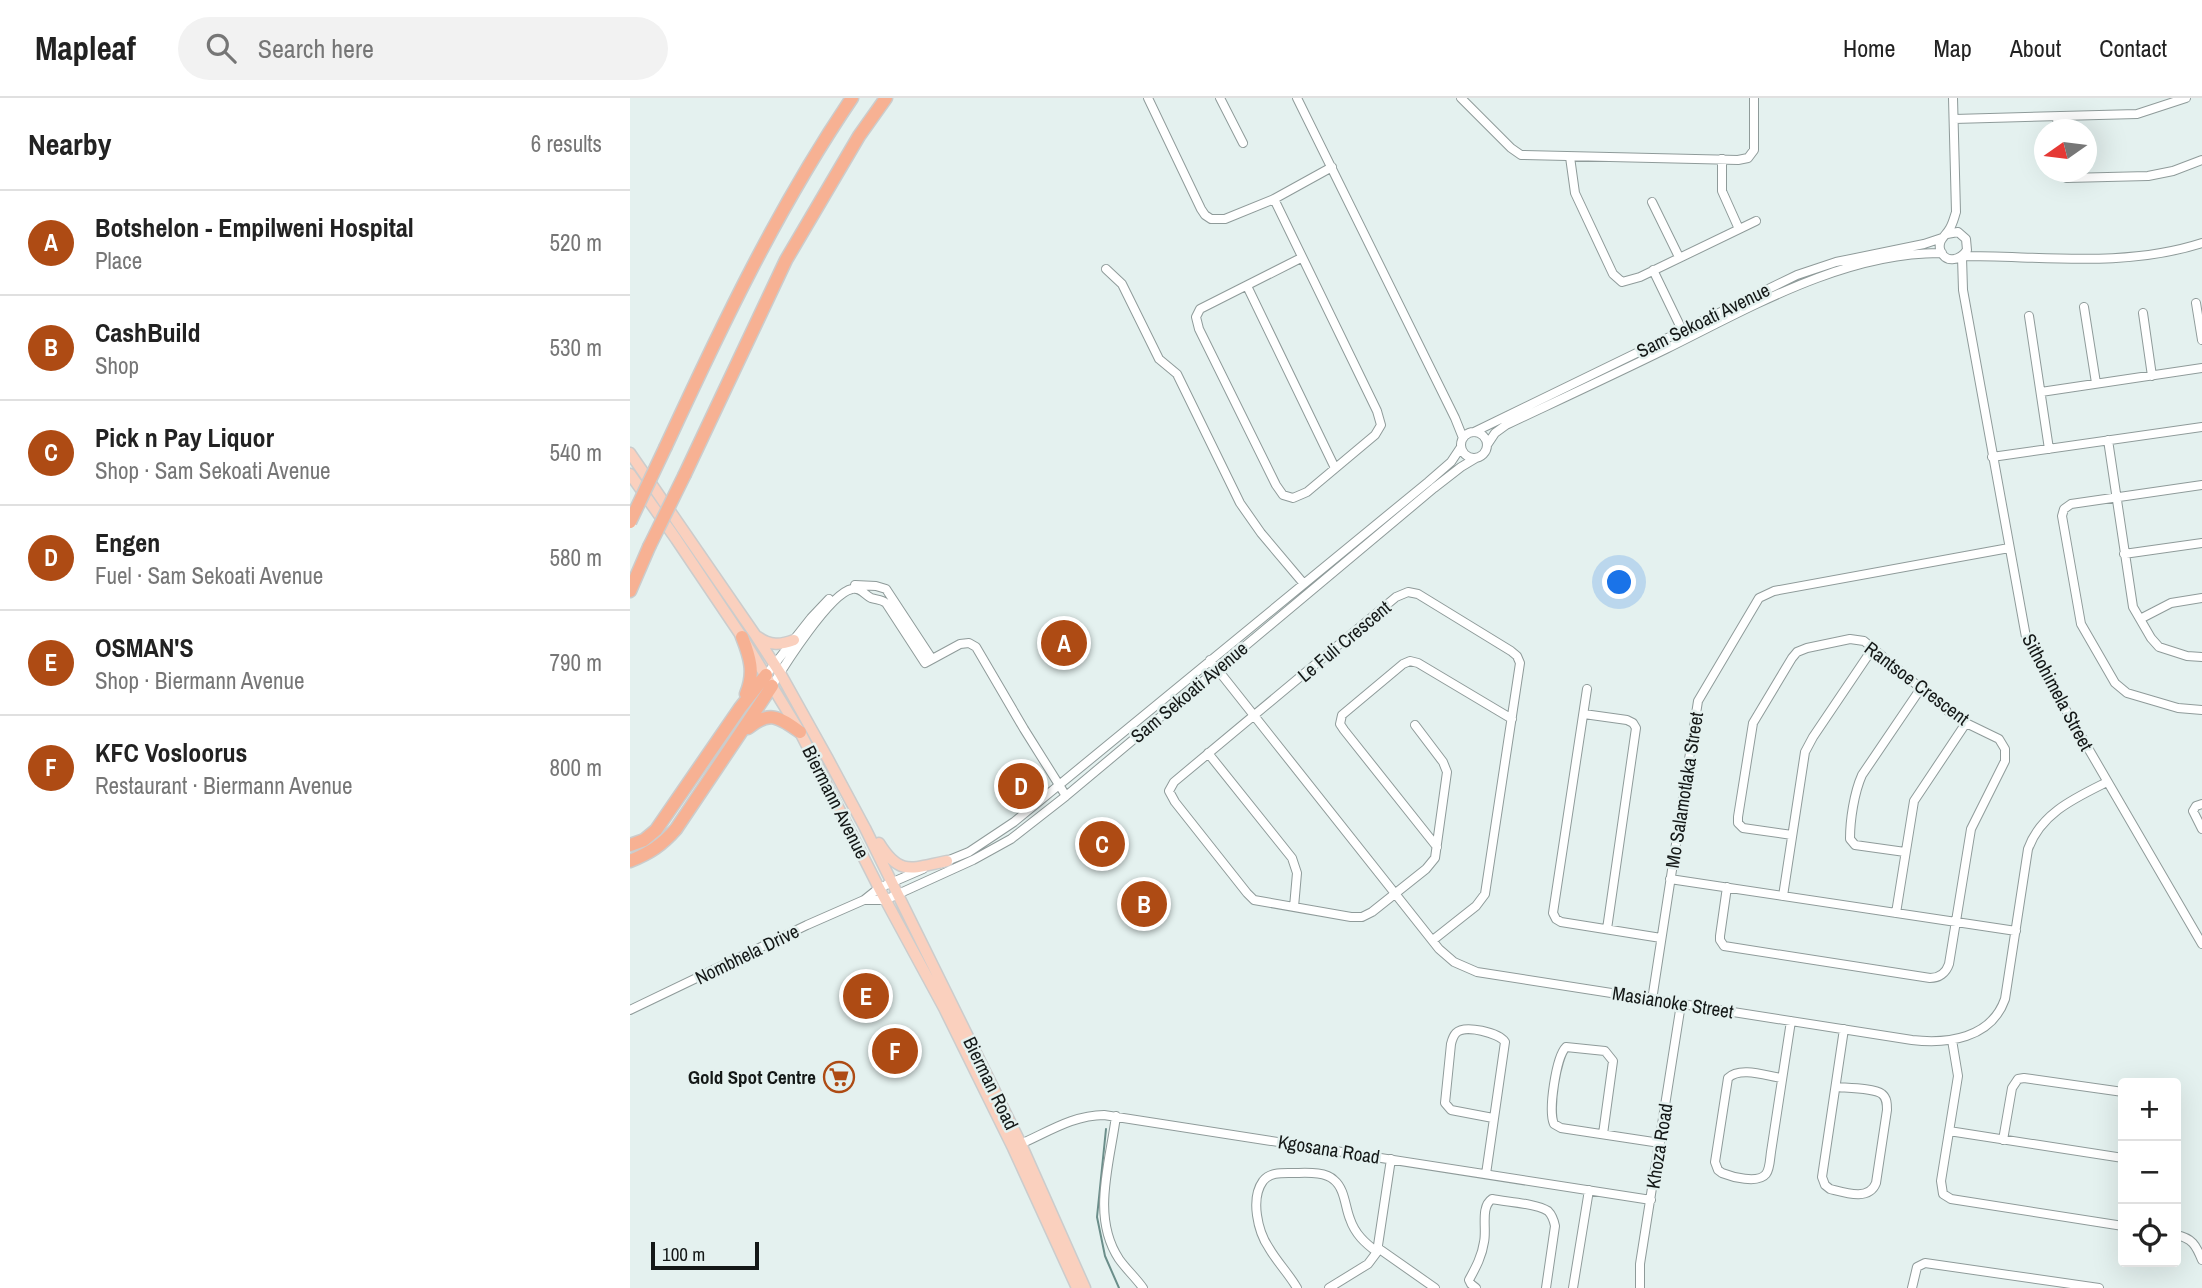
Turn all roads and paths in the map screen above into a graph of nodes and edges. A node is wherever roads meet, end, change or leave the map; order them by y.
1 (852, 98) edge
2 (886, 98) edge
3 (1148, 98) edge
4 (1220, 98) edge
5 (1297, 98) edge
6 (1461, 98) edge
7 (1754, 98) edge
8 (1953, 98) edge
9 (2186, 98) edge
10 (2057, 117) joint
11 (1954, 119) junction
12 (1243, 143) dead end
13 (1570, 157) junction
14 (1721, 159) junction
15 (2202, 160) edge
16 (1332, 167) junction
17 (2097, 177) edge
18 (1274, 199) junction
19 (1652, 202) dead end
20 (1955, 212) junction
21 (1756, 221) dead end
22 (1739, 229) junction
23 (1962, 235) junction
24 (1944, 236) junction
25 (2202, 243) edge
26 (1967, 244) junction
27 (1945, 256) junction
28 (1962, 256) junction
29 (1983, 256) junction
30 (1679, 257) junction
31 (1301, 258) junction
32 (1106, 269) dead end
33 (1653, 270) junction
34 (1247, 286) junction
35 (1963, 290) junction
36 (2196, 303) dead end
37 (2084, 307) dead end
38 (2143, 313) dead end
39 (2029, 316) dead end
40 (1682, 330) junction
41 (2202, 340) edge
42 (2202, 368) edge
43 (2152, 376) junction
44 (2096, 383) junction
45 (2041, 392) junction
46 (2202, 427) edge
47 (1467, 438) junction
48 (2108, 440) junction
49 (664, 445) junction
50 (1487, 445) junction
51 (2049, 449) junction
52 (630, 453) edge
53 (1992, 457) junction
54 (1476, 458) junction
55 (1335, 468) junction
56 (630, 474) edge
57 (2202, 485) edge
58 (2117, 498) junction
59 (630, 505) edge
60 (630, 522) edge
61 (2202, 543) edge
62 (2009, 548) junction
63 (2124, 554) junction
64 (643, 562) junction
65 (1304, 584) junction
66 (630, 591) edge
67 (2202, 598) edge
68 (630, 600) edge
69 (2140, 619) junction
70 (756, 636) junction
71 (741, 637) junction
72 (794, 640) junction
73 (1873, 648) junction
74 (2202, 657) edge
75 (1210, 660) junction
76 (929, 661) junction
77 (1217, 669) junction
78 (773, 675) junction
79 (1921, 688) junction
80 (1587, 689) dead end
81 (740, 708) junction
82 (2202, 710) edge
83 (1584, 714) junction
84 (1255, 716) junction
85 (1512, 719) junction
86 (1966, 723) junction
87 (1415, 725) dead end
88 (800, 732) junction
89 (736, 739) junction
90 (1208, 753) junction
91 (2107, 782) junction
92 (1059, 784) junction
93 (1066, 796) junction
94 (2199, 805) edge
95 (865, 828) junction
96 (2202, 829) edge
97 (1792, 835) junction
98 (630, 845) edge
99 (1437, 847) junction
100 (1905, 852) junction
101 (630, 861) edge
102 (947, 861) junction
103 (1670, 879) junction
104 (891, 882) junction
105 (1727, 887) junction
106 (879, 888) junction
107 (1395, 893) junction
108 (897, 894) junction
109 (1783, 896) junction
110 (864, 900) junction
111 (886, 900) junction
112 (1294, 907) junction
113 (1896, 913) junction
114 (1957, 922) junction
115 (1607, 929) junction
116 (2016, 931) junction
117 (1661, 938) junction
118 (1433, 940) junction
119 (2202, 944) edge
120 (1652, 1000) junction
121 (1681, 1004) junction
122 (630, 1010) edge
123 (1791, 1021) junction
124 (1844, 1029) junction
125 (1952, 1040) junction
126 (1782, 1078) junction
127 (1836, 1087) junction
128 (2118, 1091) edge
129 (1116, 1116) junction
130 (1493, 1118) junction
131 (1949, 1131) junction
132 (1603, 1134) junction
133 (2003, 1140) junction
134 (1660, 1143) junction
135 (1017, 1146) junction
136 (2118, 1157) edge
137 (1391, 1159) junction
138 (1486, 1174) junction
139 (1589, 1190) junction
140 (1651, 1200) junction
141 (2118, 1225) edge
142 (2181, 1237) edge
143 (1377, 1250) junction
144 (2202, 1260) edge
145 (1077, 1288) edge
146 (1085, 1288) edge
147 (1143, 1288) edge
148 (1297, 1288) edge
149 (1329, 1288) edge
150 (1435, 1288) edge
151 (1476, 1288) edge
152 (1546, 1288) edge
153 (1573, 1288) edge
154 (1640, 1288) edge
155 (1912, 1288) edge
156 (2099, 1288) edge

1 - 49 highway
2 - 64 highway, bridge
3 - 18 street
4 - 12 street
5 - 16 street
6 - 13 street
7 - 14 street
8 - 11 street
9 - 10 street
10 - 11 street
11 - 20 street
13 - 14 street
13 - 33 street
14 - 22 street
15 - 17 street
16 - 18 street
16 - 47 street
18 - 31 street
19 - 30 street
20 - 23 street
20 - 24 street
21 - 22 street
22 - 30 street
23 - 24 street
23 - 26 street
24 - 27 street
24 - 40 street, Sam Sekoati Avenue
25 - 29 street
26 - 28 street
26 - 29 street
27 - 28 street
27 - 35 street, Sithohimela Street
27 - 50 street, Sam Sekoati Avenue
28 - 29 street
28 - 35 street, Sithohimela Street
30 - 33 street
31 - 34 street
31 - 55 street
32 - 65 street
33 - 40 street
34 - 55 street
34 - 55 street
35 - 53 street, Sithohimela Street
36 - 41 street
37 - 44 street
38 - 43 street
39 - 45 street
40 - 47 street, Sam Sekoati Avenue
42 - 43 street
43 - 44 street
44 - 45 street
45 - 51 street
46 - 48 street
47 - 50 street
47 - 54 street
47 - 65 street, Sam Sekoati Avenue
48 - 51 street
48 - 58 street
49 - 59 highway, bridge
49 - 60 highway, bridge
50 - 54 street, Sam Sekoati Avenue
51 - 53 street
52 - 70 main road, Biermann Avenue
53 - 62 street, Sithohimela Street
54 - 77 street, Sam Sekoati Avenue
56 - 71 main road, Biermann Avenue
57 - 58 street
58 - 63 street
58 - 82 street
61 - 63 street
62 - 91 street, Sithohimela Street
62 - 103 street, Mo Salamotlaka Street
63 - 69 street
64 - 66 highway
64 - 68 highway
65 - 75 street, Sam Sekoati Avenue
67 - 69 street
69 - 74 street
70 - 72 main road
70 - 78 main road, Biermann Avenue
71 - 78 main road, Biermann Avenue
71 - 81 highway
72 - 76 street
72 - 78 street
73 - 79 street, Rantsoe Crescent
73 - 97 street
73 - 97 street, Rantsoe Crescent
75 - 77 street, Masianoke Street
75 - 92 street, Sam Sekoati Avenue
76 - 78 street
76 - 92 street
77 - 84 street, Masianoke Street
77 - 93 street, Sam Sekoati Avenue
78 - 81 highway
78 - 88 main road, Biermann Avenue
78 - 89 highway
78 - 95 main road, Biermann Avenue
79 - 86 street, Rantsoe Crescent
79 - 100 street
80 - 83 street
81 - 98 highway
83 - 115 street
83 - 115 street
84 - 85 street, Le Fuli Crescent
84 - 90 street, Le Fuli Crescent
84 - 107 street, Masianoke Street
85 - 99 street
85 - 118 street, Le Fuli Crescent
86 - 100 street
86 - 114 street, Rantsoe Crescent
87 - 99 street
88 - 89 highway
88 - 106 main road, Biermann Avenue
89 - 101 highway
90 - 112 street
90 - 112 street, Le Fuli Crescent
91 - 116 street, Masianoke Street
91 - 119 street, Sithohimela Street
92 - 93 street
92 - 102 street, Sam Sekoati Avenue
93 - 108 street, Sam Sekoati Avenue
94 - 96 street
95 - 102 main road
95 - 104 main road, Biermann Avenue
97 - 109 street
99 - 107 street, Le Fuli Crescent
100 - 113 street
102 - 104 street, Sam Sekoati Avenue
103 - 105 street
103 - 117 street, Mo Salamotlaka Street
104 - 106 street, Sam Sekoati Avenue
104 - 108 main road, Bierman Road
105 - 109 street
105 - 114 street, Rantsoe Crescent
106 - 110 street, Nombhela Drive
106 - 111 main road, Biermann Avenue
107 - 112 street, Le Fuli Crescent
107 - 118 street, Masianoke Street
108 - 111 street, Sam Sekoati Avenue
108 - 135 main road, Bierman Road
109 - 113 street
110 - 111 street, Nombhela Drive
110 - 122 street, Nombhela Drive
111 - 135 main road, Biermann Avenue
113 - 114 street
114 - 116 street
115 - 117 street
116 - 125 street, Masianoke Street
117 - 120 street, Mo Salamotlaka Street
118 - 120 street, Masianoke Street
120 - 121 street, Masianoke Street
121 - 123 street, Masianoke Street
121 - 134 street, Khoza Road
123 - 124 street, Masianoke Street
123 - 126 street
124 - 125 street, Masianoke Street
124 - 127 street
125 - 131 street
126 - 126 street
127 - 127 street
128 - 133 street
129 - 135 street, Kgosana Road
129 - 137 street, Kgosana Road
129 - 147 street
130 - 130 street
130 - 138 street
131 - 133 street
131 - 141 street
132 - 132 street
132 - 134 street
133 - 136 street
134 - 140 street, Khoza Road
135 - 145 main road, Bierman Road
135 - 146 main road, Bierman Road
137 - 138 street, Kgosana Road
137 - 143 street
138 - 139 street, Kgosana Road
139 - 140 street, Kgosana Road
139 - 153 street
140 - 154 street, Khoza Road
142 - 144 street
143 - 148 street
143 - 149 street
143 - 150 street
151 - 152 street
155 - 156 street

